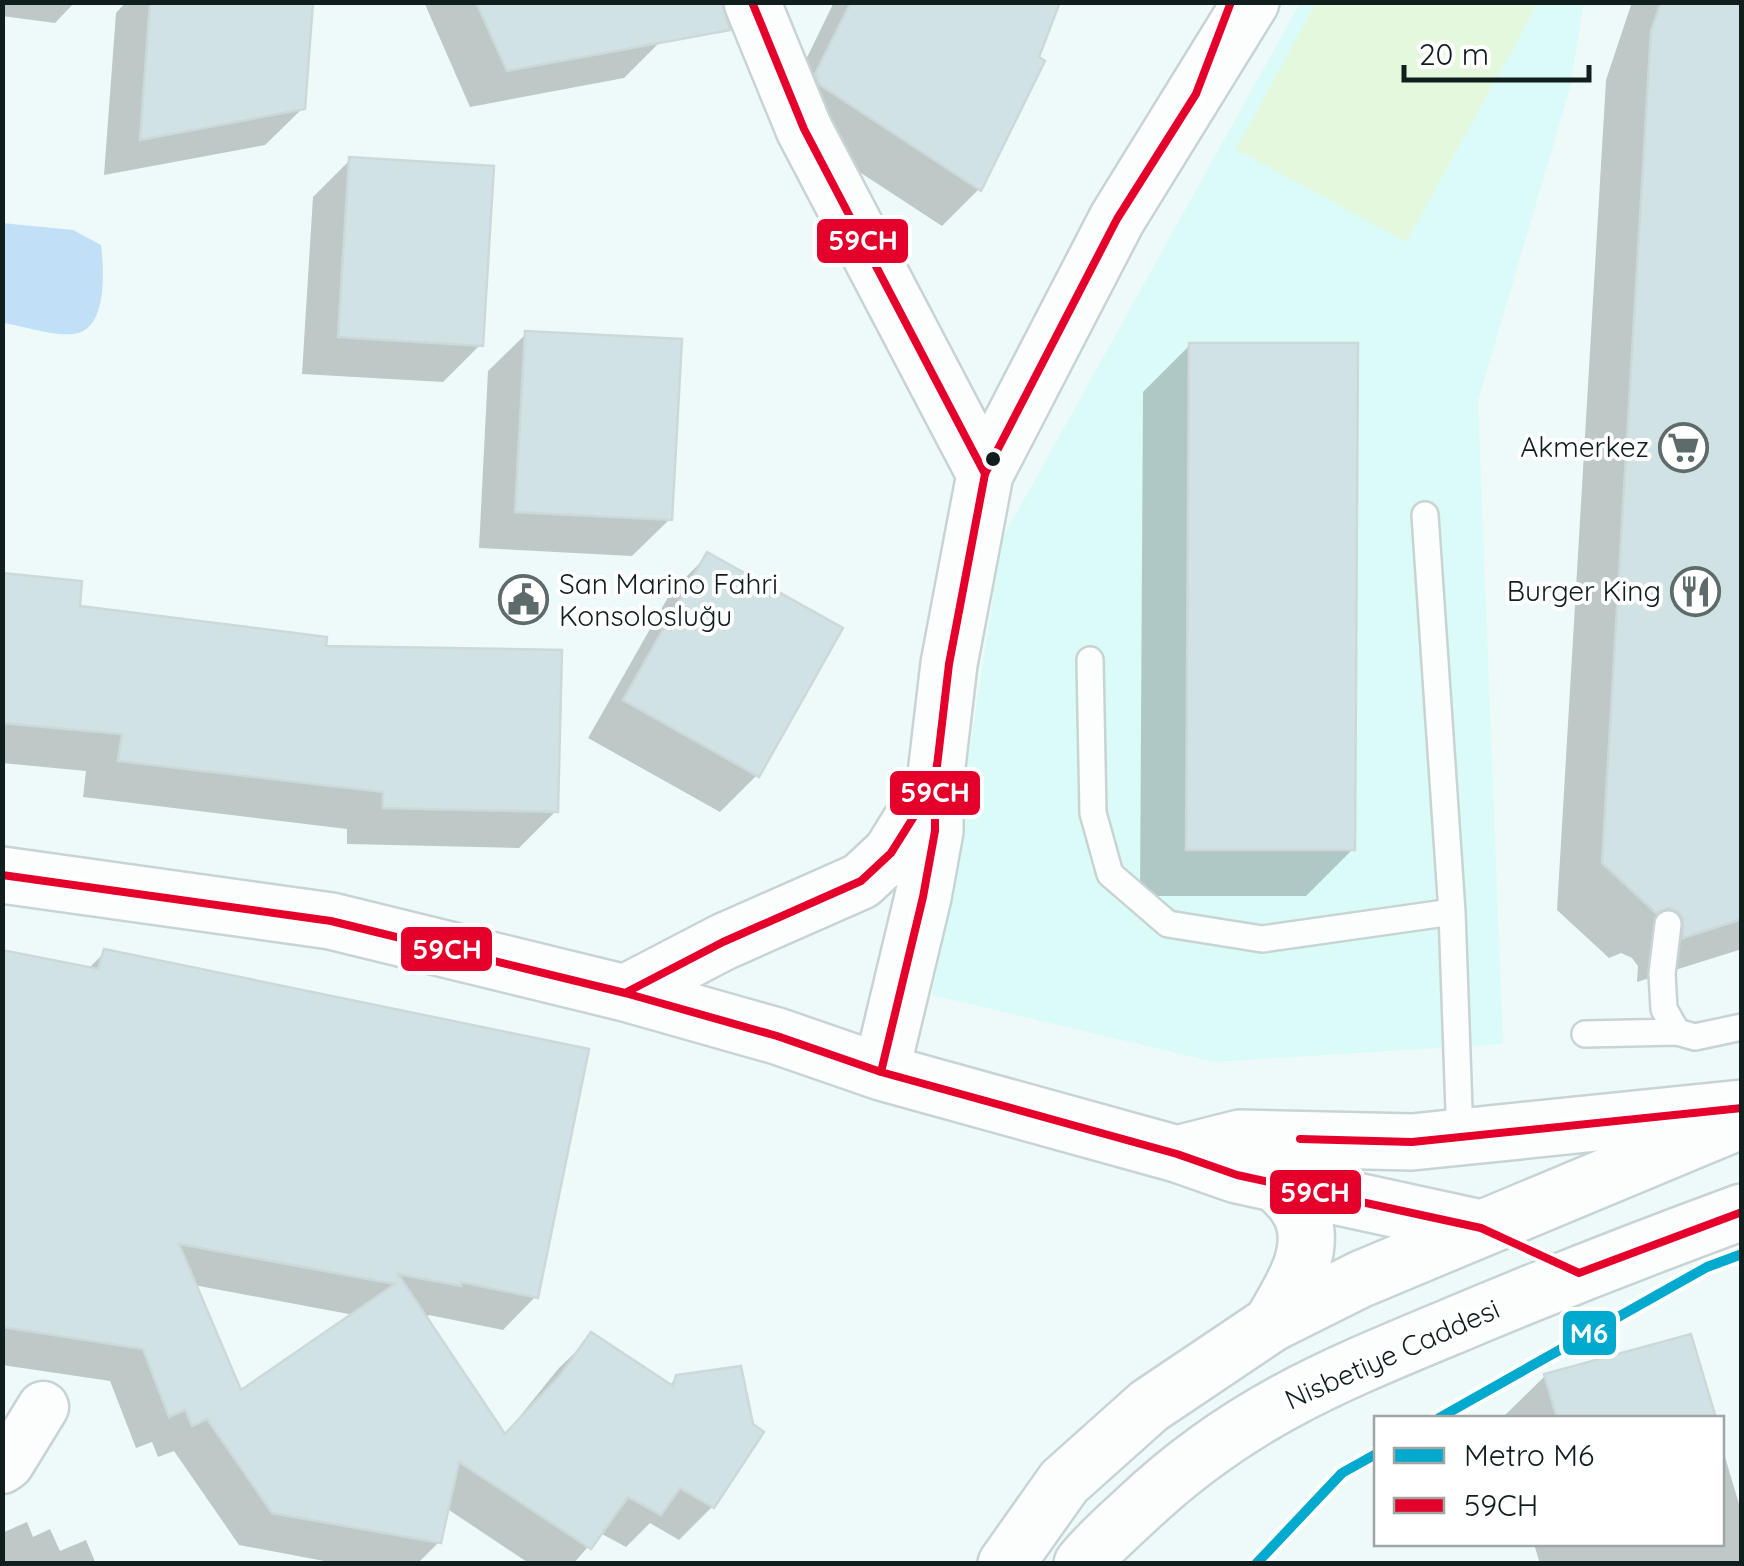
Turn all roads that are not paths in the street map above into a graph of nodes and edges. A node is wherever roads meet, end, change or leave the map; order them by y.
1 (752, 2) edge
2 (1231, 2) edge
3 (1252, 2) edge
4 (1196, 94) junction
5 (985, 474) junction
6 (1425, 515) dead end
7 (1090, 660) dead end
8 (934, 783) junction
9 (2, 875) edge
10 (1452, 912) junction
11 (1668, 924) dead end
12 (625, 993) junction
13 (1742, 1028) edge
14 (1677, 1032) junction
15 (1585, 1034) dead end
16 (881, 1072) junction
17 (1742, 1108) edge
18 (1742, 1120) edge
19 (1584, 1126) junction
20 (1460, 1138) junction
21 (1177, 1154) junction
22 (1276, 1183) junction
23 (1582, 1186) junction
24 (1742, 1212) edge
25 (1481, 1228) junction
26 (1579, 1272) junction
27 (1271, 1324) junction
28 (43, 1407) dead end
29 (2, 1468) edge
30 (1006, 1564) edge
31 (1082, 1564) edge

1 - 5 main road
2 - 4 main road
3 - 4 main road
4 - 5 main road
5 - 8 main road
6 - 10 lane
7 - 10 lane
8 - 12 main road
8 - 16 main road
9 - 12 main road
10 - 20 lane
11 - 14 lane
12 - 16 main road
13 - 14 lane
14 - 15 lane
16 - 21 main road
17 - 19 main road
18 - 23 main road
19 - 20 main road
19 - 23 main road
20 - 21 main road
21 - 22 main road
22 - 25 main road
22 - 27 main road
23 - 25 main road
23 - 26 main road
24 - 26 main road, Nisbetiye Caddesi
25 - 26 main road
25 - 27 main road
26 - 31 main road, Nisbetiye Caddesi
27 - 30 main road
28 - 29 street

